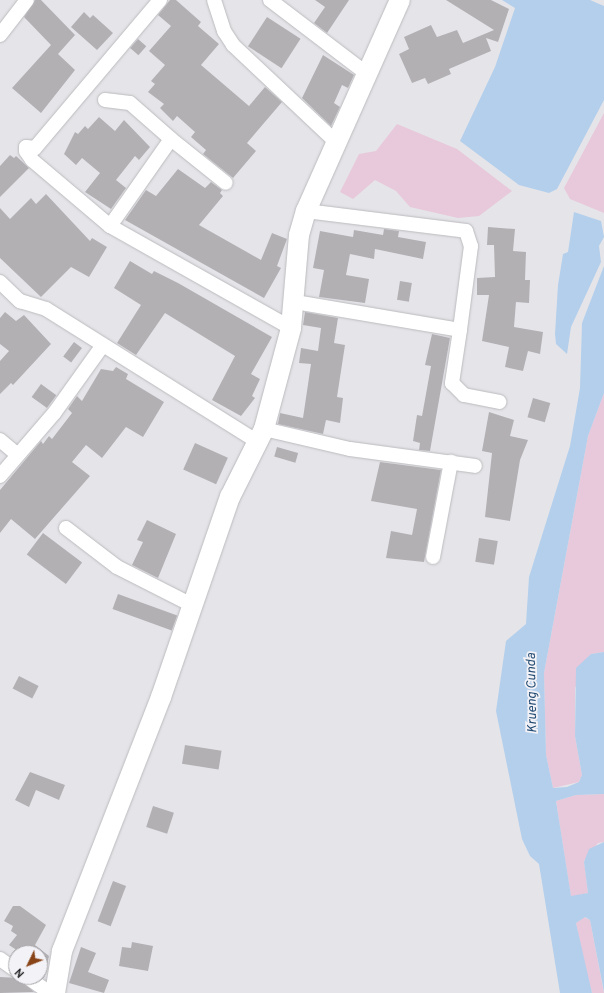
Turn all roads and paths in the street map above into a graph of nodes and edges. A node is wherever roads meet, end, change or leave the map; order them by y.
1 (27, 0) edge
2 (160, 0) edge
3 (214, 0) edge
4 (270, 0) edge
5 (400, 0) edge
6 (0, 35) edge
7 (367, 74) junction
8 (105, 100) dead end
9 (172, 139) junction
10 (336, 142) junction
11 (226, 184) dead end
12 (306, 211) junction
13 (110, 226) junction
14 (0, 282) edge
15 (295, 302) junction
16 (291, 328) junction
17 (460, 330) junction
18 (103, 345) junction
19 (499, 402) dead end
20 (261, 436) junction
21 (0, 440) edge
22 (18, 454) junction
23 (451, 462) junction
24 (475, 466) dead end
25 (0, 476) edge
26 (66, 528) dead end
27 (433, 556) dead end
28 (192, 605) junction
29 (38, 985) edge
30 (50, 993) edge
31 (55, 993) edge

1 - 6 street
2 - 13 street
3 - 10 street
4 - 7 street
5 - 7 street
7 - 10 street
8 - 9 street
9 - 11 street
9 - 13 street
10 - 12 street
12 - 15 street
12 - 17 street
13 - 16 street
14 - 18 street
15 - 16 street
15 - 17 street
16 - 20 street
17 - 19 street
18 - 20 street
18 - 22 street
20 - 23 street
20 - 28 street
21 - 22 street
22 - 25 street
23 - 24 street
23 - 27 street
26 - 28 street
28 - 31 street
29 - 30 street

